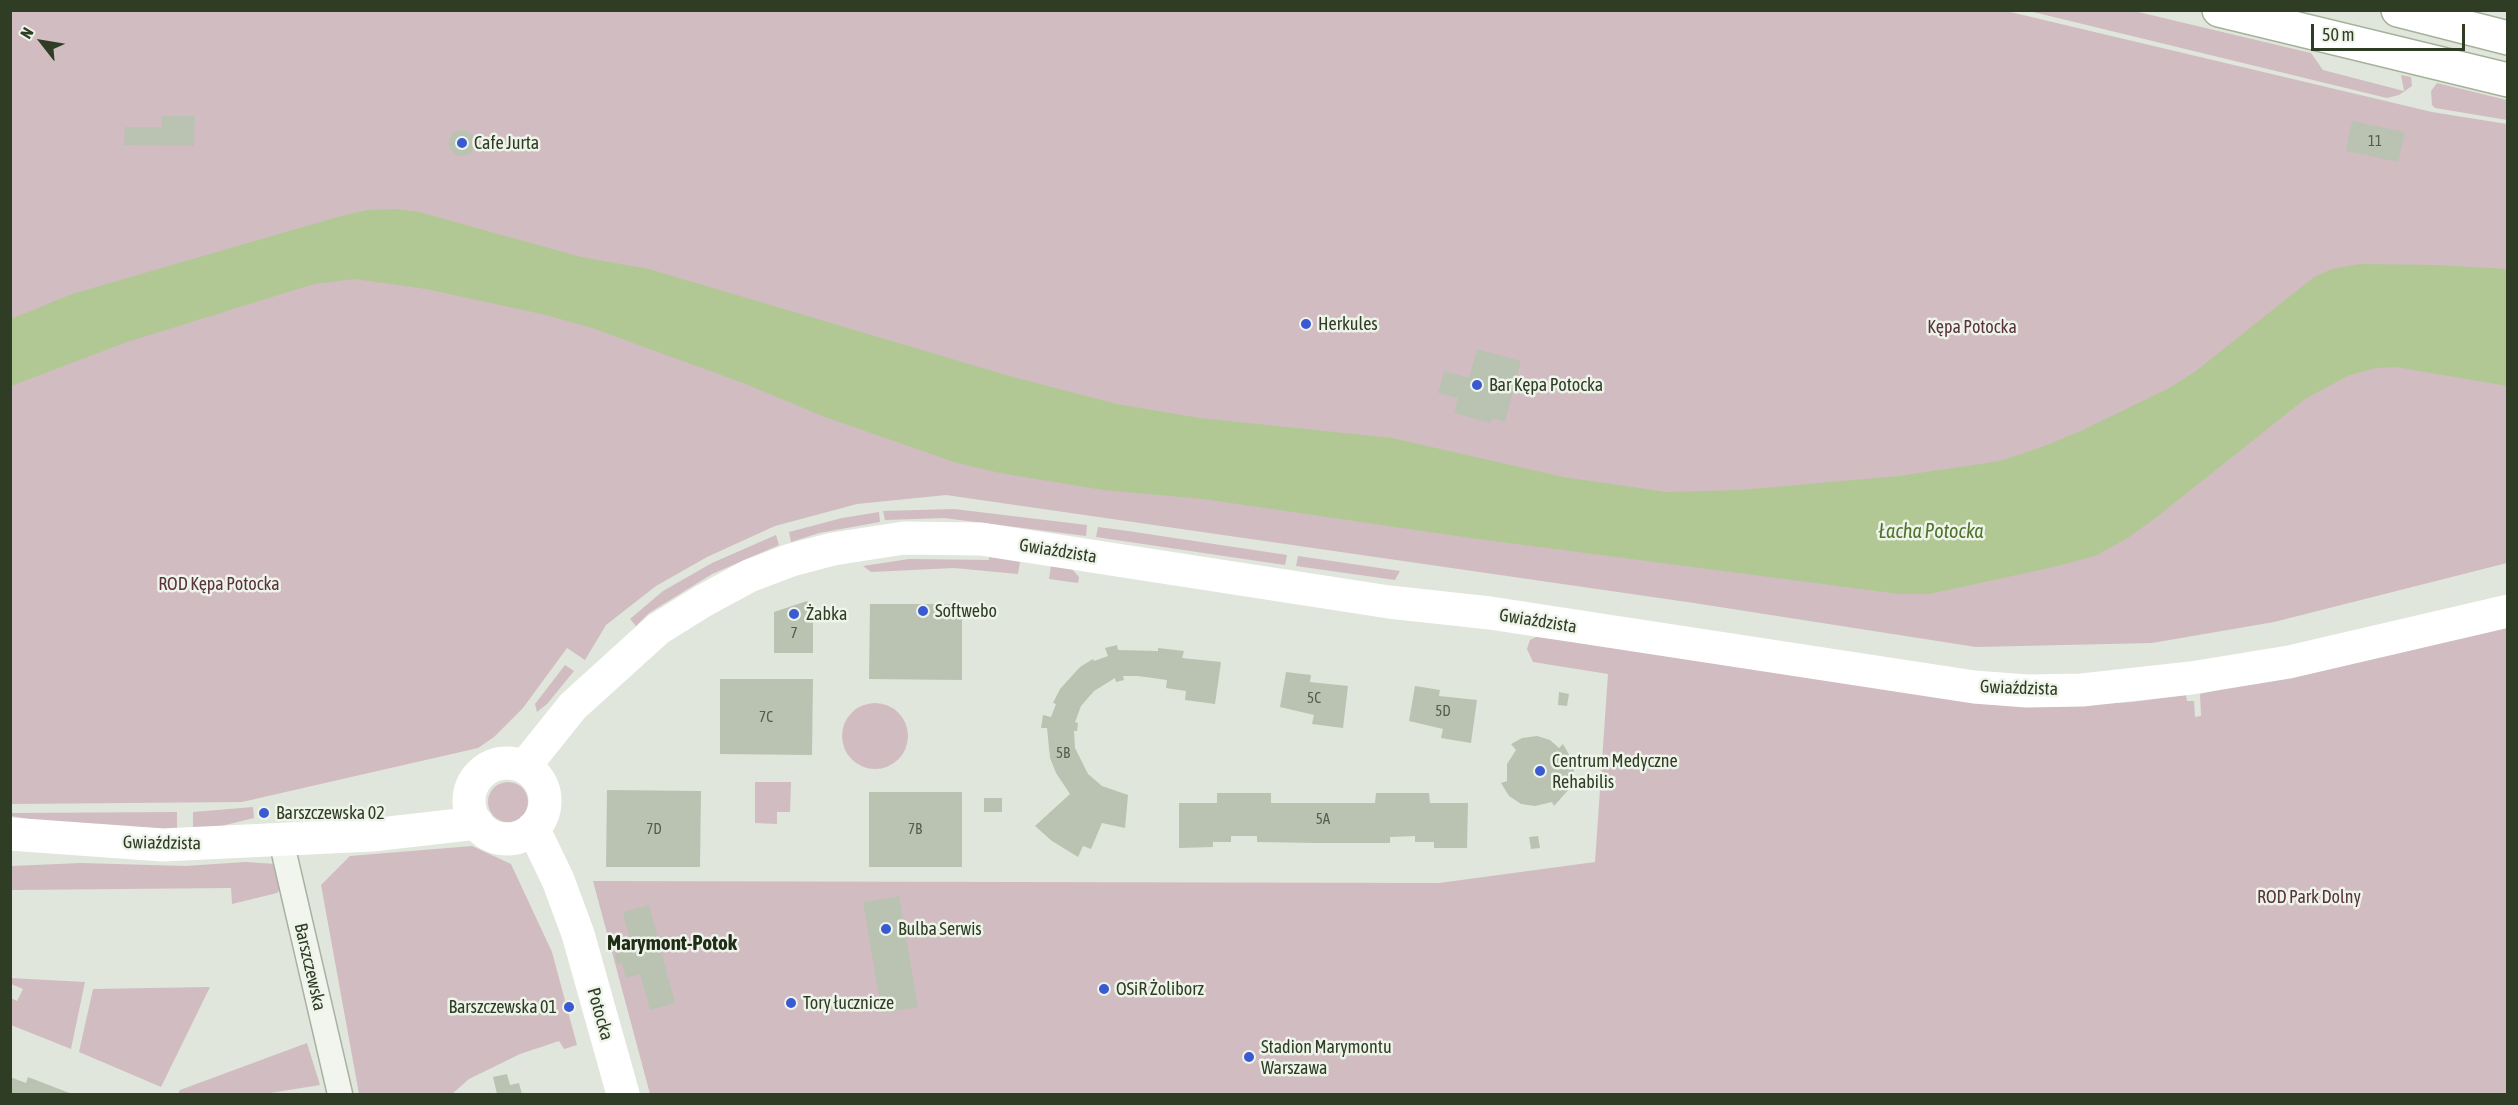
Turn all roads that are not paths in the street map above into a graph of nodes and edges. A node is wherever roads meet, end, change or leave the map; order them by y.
1 (2219, 10) edge
2 (2398, 10) edge
3 (2508, 38) edge
4 (2508, 80) edge
5 (2508, 611) edge
6 (532, 774) junction
7 (473, 809) junction
8 (523, 833) junction
9 (10, 834) edge
10 (280, 840) junction
11 (340, 1095) edge
12 (623, 1095) edge

1 - 4 street
2 - 3 street
5 - 6 street, Gwiaździsta
6 - 7 street
6 - 8 street
7 - 8 street
7 - 10 street, Gwiaździsta
8 - 12 street, Potocka
9 - 10 street, Gwiaździsta
10 - 11 street, Barszczewska

